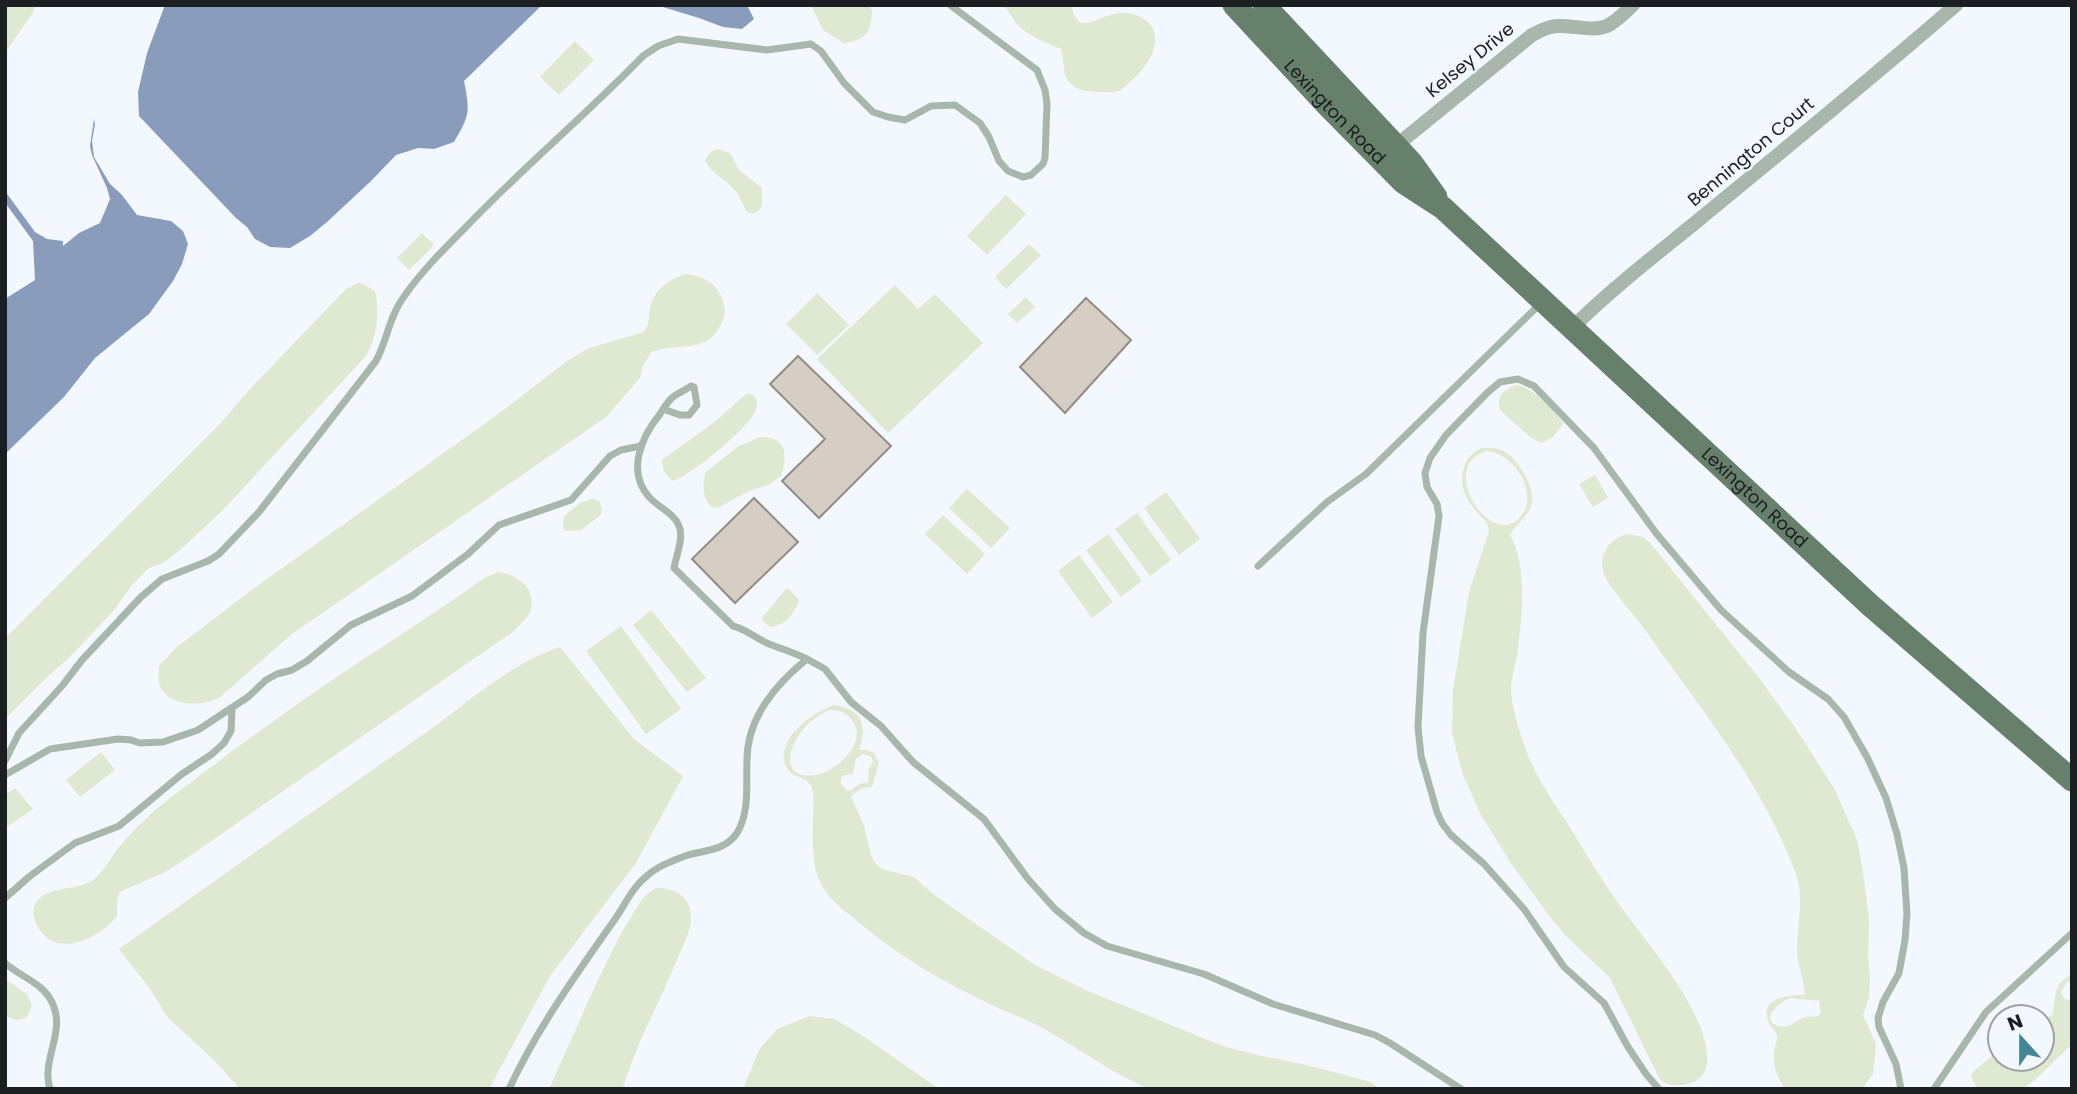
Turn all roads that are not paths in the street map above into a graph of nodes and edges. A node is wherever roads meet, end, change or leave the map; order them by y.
1 (950, 5) edge
2 (1234, 5) edge
3 (1264, 5) edge
4 (1633, 5) edge
5 (1956, 5) edge
6 (1387, 152) junction
7 (1542, 302) junction
8 (1571, 329) junction
9 (663, 409) junction
10 (641, 446) junction
11 (1258, 566) dead end
12 (807, 659) junction
13 (232, 708) junction
14 (5, 761) edge
15 (5, 775) edge
16 (2072, 780) edge
17 (5, 898) edge
18 (2072, 933) edge
19 (5, 963) edge
20 (50, 1089) edge
21 (509, 1089) edge
22 (1461, 1089) edge
23 (1659, 1089) edge
24 (1901, 1089) edge
25 (1934, 1089) edge

1 - 14 lane
2 - 6 main road, Lexington Road
3 - 6 main road, Lexington Road
4 - 6 street, Kelsey Drive
5 - 8 street, Bennington Court
6 - 7 main road, Lexington Road
7 - 8 main road, Lexington Road
7 - 11 lane
8 - 16 main road, Lexington Road
9 - 9 lane
9 - 10 lane
10 - 12 lane
10 - 13 lane
12 - 21 lane
12 - 22 lane
13 - 15 lane
13 - 17 lane
18 - 25 lane
19 - 20 lane
23 - 24 lane

